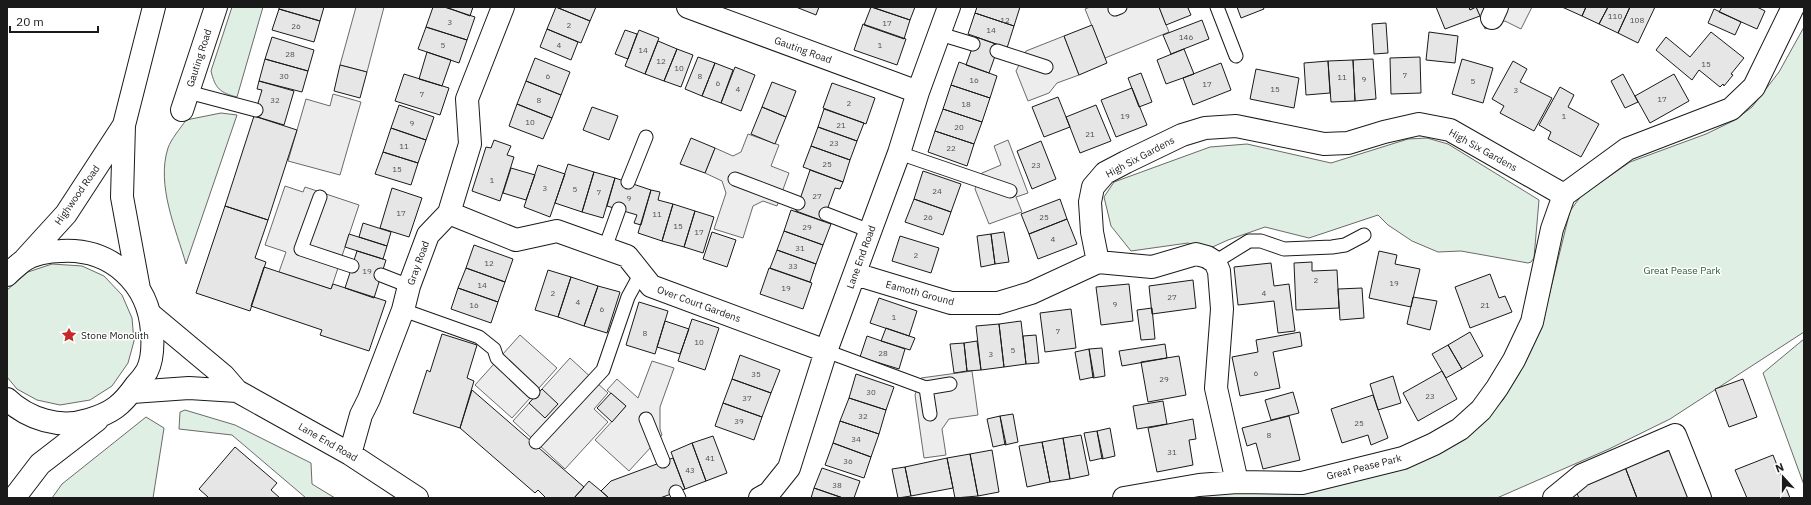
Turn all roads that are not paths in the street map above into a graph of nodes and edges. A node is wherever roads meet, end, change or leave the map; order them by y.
1 (154, 7) edge
2 (216, 7) edge
3 (503, 7) edge
4 (688, 7) edge
5 (949, 7) edge
6 (1216, 7) edge
7 (1793, 7) edge
8 (940, 34) junction
9 (973, 44) dead end
10 (997, 51) dead end
11 (1236, 56) dead end
12 (1046, 67) dead end
13 (918, 92) junction
14 (185, 100) joint
15 (256, 110) dead end
16 (124, 125) junction
17 (646, 137) dead end
18 (899, 153) junction
19 (735, 179) dead end
20 (628, 182) dead end
21 (1010, 191) dead end
22 (1564, 195) junction
23 (320, 197) dead end
24 (798, 203) dead end
25 (619, 209) dead end
26 (448, 213) junction
27 (826, 214) dead end
28 (870, 231) junction
29 (1364, 235) dead end
30 (605, 248) junction
31 (24, 260) junction
32 (1098, 262) junction
33 (1215, 262) junction
34 (352, 266) dead end
35 (641, 273) junction
36 (855, 274) junction
37 (7, 275) edge
38 (381, 276) dead end
39 (409, 286) junction
40 (139, 289) junction
41 (403, 310) junction
42 (151, 315) junction
43 (826, 351) junction
44 (950, 384) dead end
45 (926, 388) junction
46 (237, 391) junction
47 (132, 392) junction
48 (533, 392) dead end
49 (7, 399) edge
50 (930, 414) dead end
51 (103, 416) junction
52 (646, 419) dead end
53 (536, 442) dead end
54 (350, 454) junction
55 (663, 461) dead end
56 (1237, 482) junction
57 (768, 496) edge
58 (14, 498) edge
59 (417, 498) edge
60 (1124, 498) edge
61 (1554, 498) edge
62 (1700, 498) edge

1 - 16 street, Highwood Road
2 - 14 street, Gauting Road
3 - 26 street, Gray Road
4 - 13 street, Gauting Road
5 - 8 street, Lane End Road
6 - 11 lane
7 - 22 street
8 - 9 lane
8 - 13 street, Lane End Road
10 - 12 lane
13 - 18 street, Lane End Road
14 - 15 lane
16 - 31 street, Highwood Road
16 - 40 street, Highwood Road
17 - 20 lane
18 - 21 lane
18 - 28 street, Lane End Road
19 - 24 lane
22 - 32 street, High Six Gardens
22 - 56 street, Great Pease Park
23 - 34 lane
25 - 30 lane
26 - 30 street, Over Court Gardens
26 - 39 street, Gray Road
27 - 28 lane
28 - 36 street, Lane End Road
29 - 33 lane
30 - 35 street, Over Court Gardens
31 - 37 street, Highwood Road
31 - 40 street
32 - 33 street
32 - 36 street, Eamoth Ground
33 - 56 street
35 - 43 street, Over Court Gardens
35 - 53 lane
36 - 43 street, Lane End Road
38 - 39 lane
39 - 41 street, Gray Road
40 - 42 street
41 - 48 lane
41 - 54 street, Gray Road
42 - 46 street, Lane End Road
42 - 47 street
43 - 45 lane
43 - 57 street, Lane End Road
44 - 45 lane
45 - 50 lane
46 - 47 street, Lane End Road
46 - 54 street, Lane End Road
47 - 51 street
49 - 51 street
51 - 58 street
52 - 55 lane
54 - 59 street, Lane End Road
56 - 60 street, Great Pease Park
61 - 62 street

